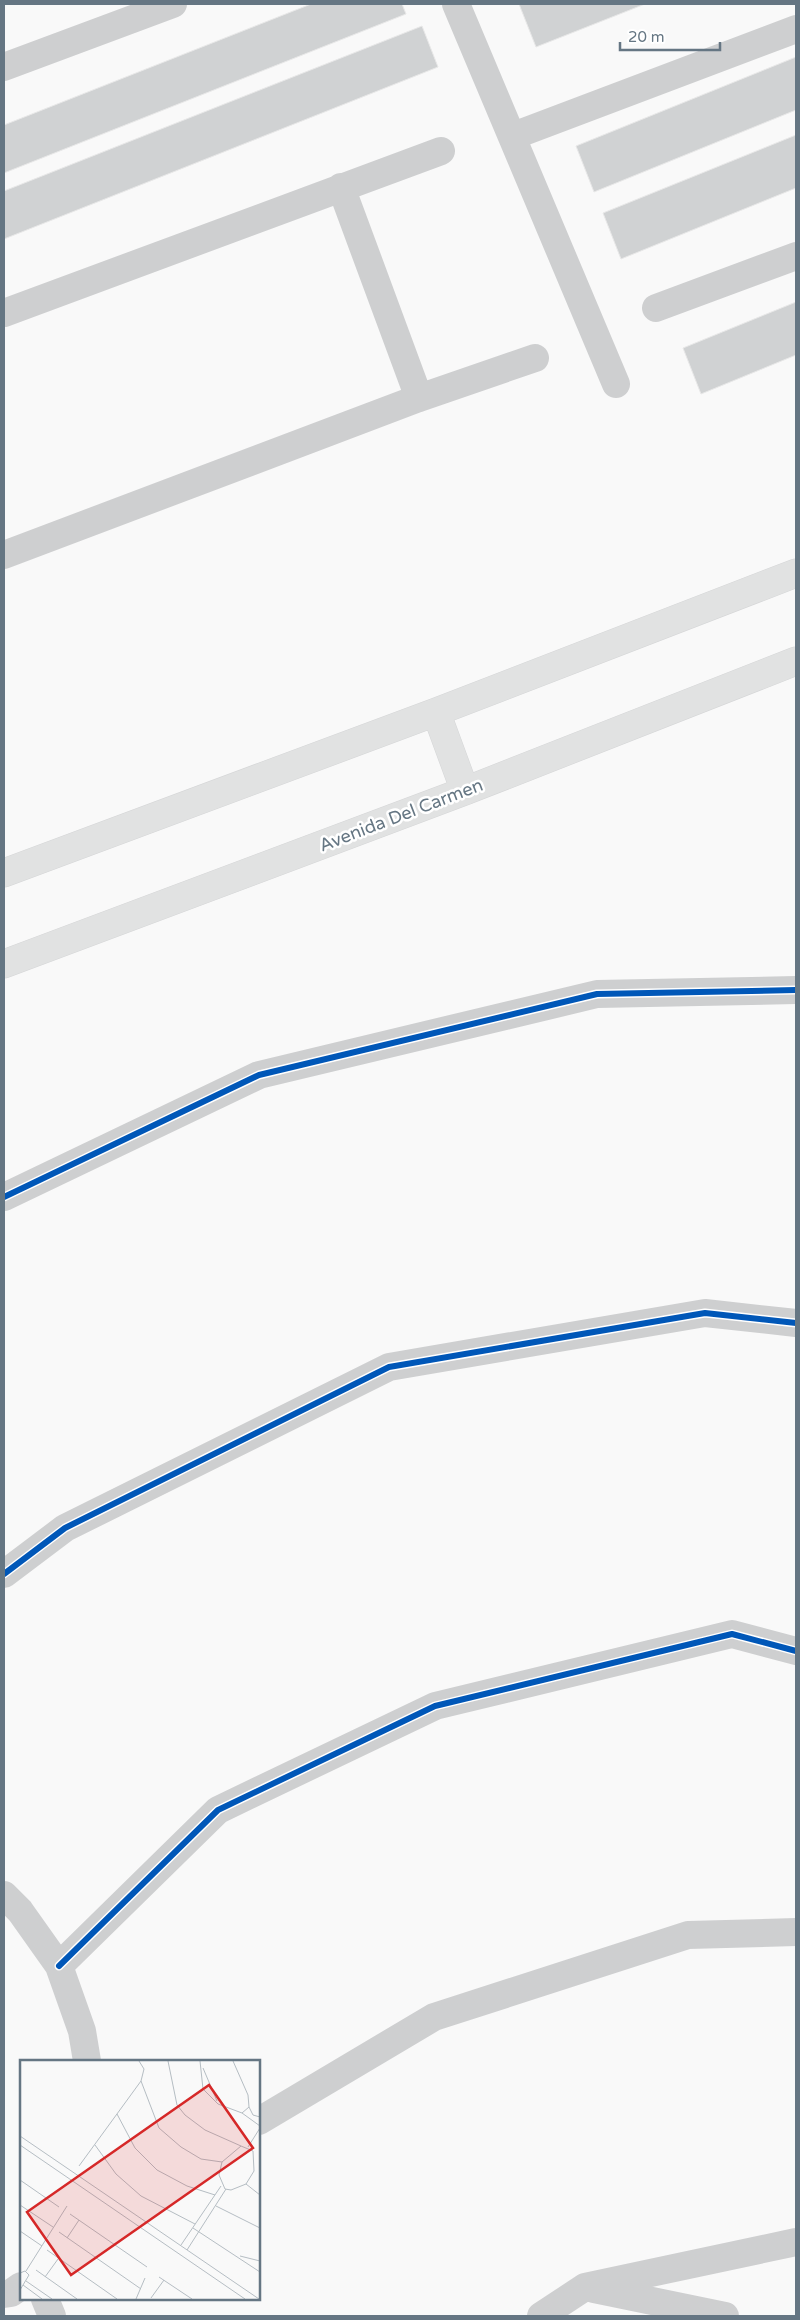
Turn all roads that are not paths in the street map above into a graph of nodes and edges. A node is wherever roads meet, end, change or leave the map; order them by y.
1 (173, 4) edge
2 (456, 4) edge
3 (796, 29) edge
4 (4, 67) edge
5 (513, 136) junction
6 (441, 151) dead end
7 (340, 187) junction
8 (796, 256) edge
9 (656, 308) dead end
10 (4, 313) edge
11 (534, 358) dead end
12 (616, 384) dead end
13 (419, 398) junction
14 (4, 555) edge
15 (796, 573) edge
16 (796, 661) edge
17 (436, 712) junction
18 (465, 791) junction
19 (4, 873) edge
20 (4, 964) edge
21 (796, 990) edge
22 (4, 1197) edge
23 (796, 1323) edge
24 (4, 1574) edge
25 (796, 1651) edge
26 (4, 1895) edge
27 (796, 1932) edge
28 (59, 1966) junction
29 (87, 2060) edge
30 (260, 2121) edge
31 (796, 2242) edge
32 (20, 2287) edge
33 (585, 2287) junction
34 (4, 2294) edge
35 (45, 2300) edge
36 (52, 2316) edge
37 (541, 2316) edge
38 (725, 2316) edge

1 - 4 street
2 - 5 street
3 - 5 street
5 - 12 street
6 - 7 street
7 - 10 street
7 - 13 street
8 - 9 street
11 - 13 street
13 - 14 street
15 - 17 main road
16 - 18 main road, Avenida Del Carmen
17 - 18 main road
17 - 19 main road
18 - 20 main road, Avenida Del Carmen
21 - 22 street
23 - 24 street
25 - 28 street
26 - 28 street
27 - 30 street
28 - 29 street
31 - 33 street
32 - 34 street
33 - 37 street
33 - 38 street
35 - 36 street

